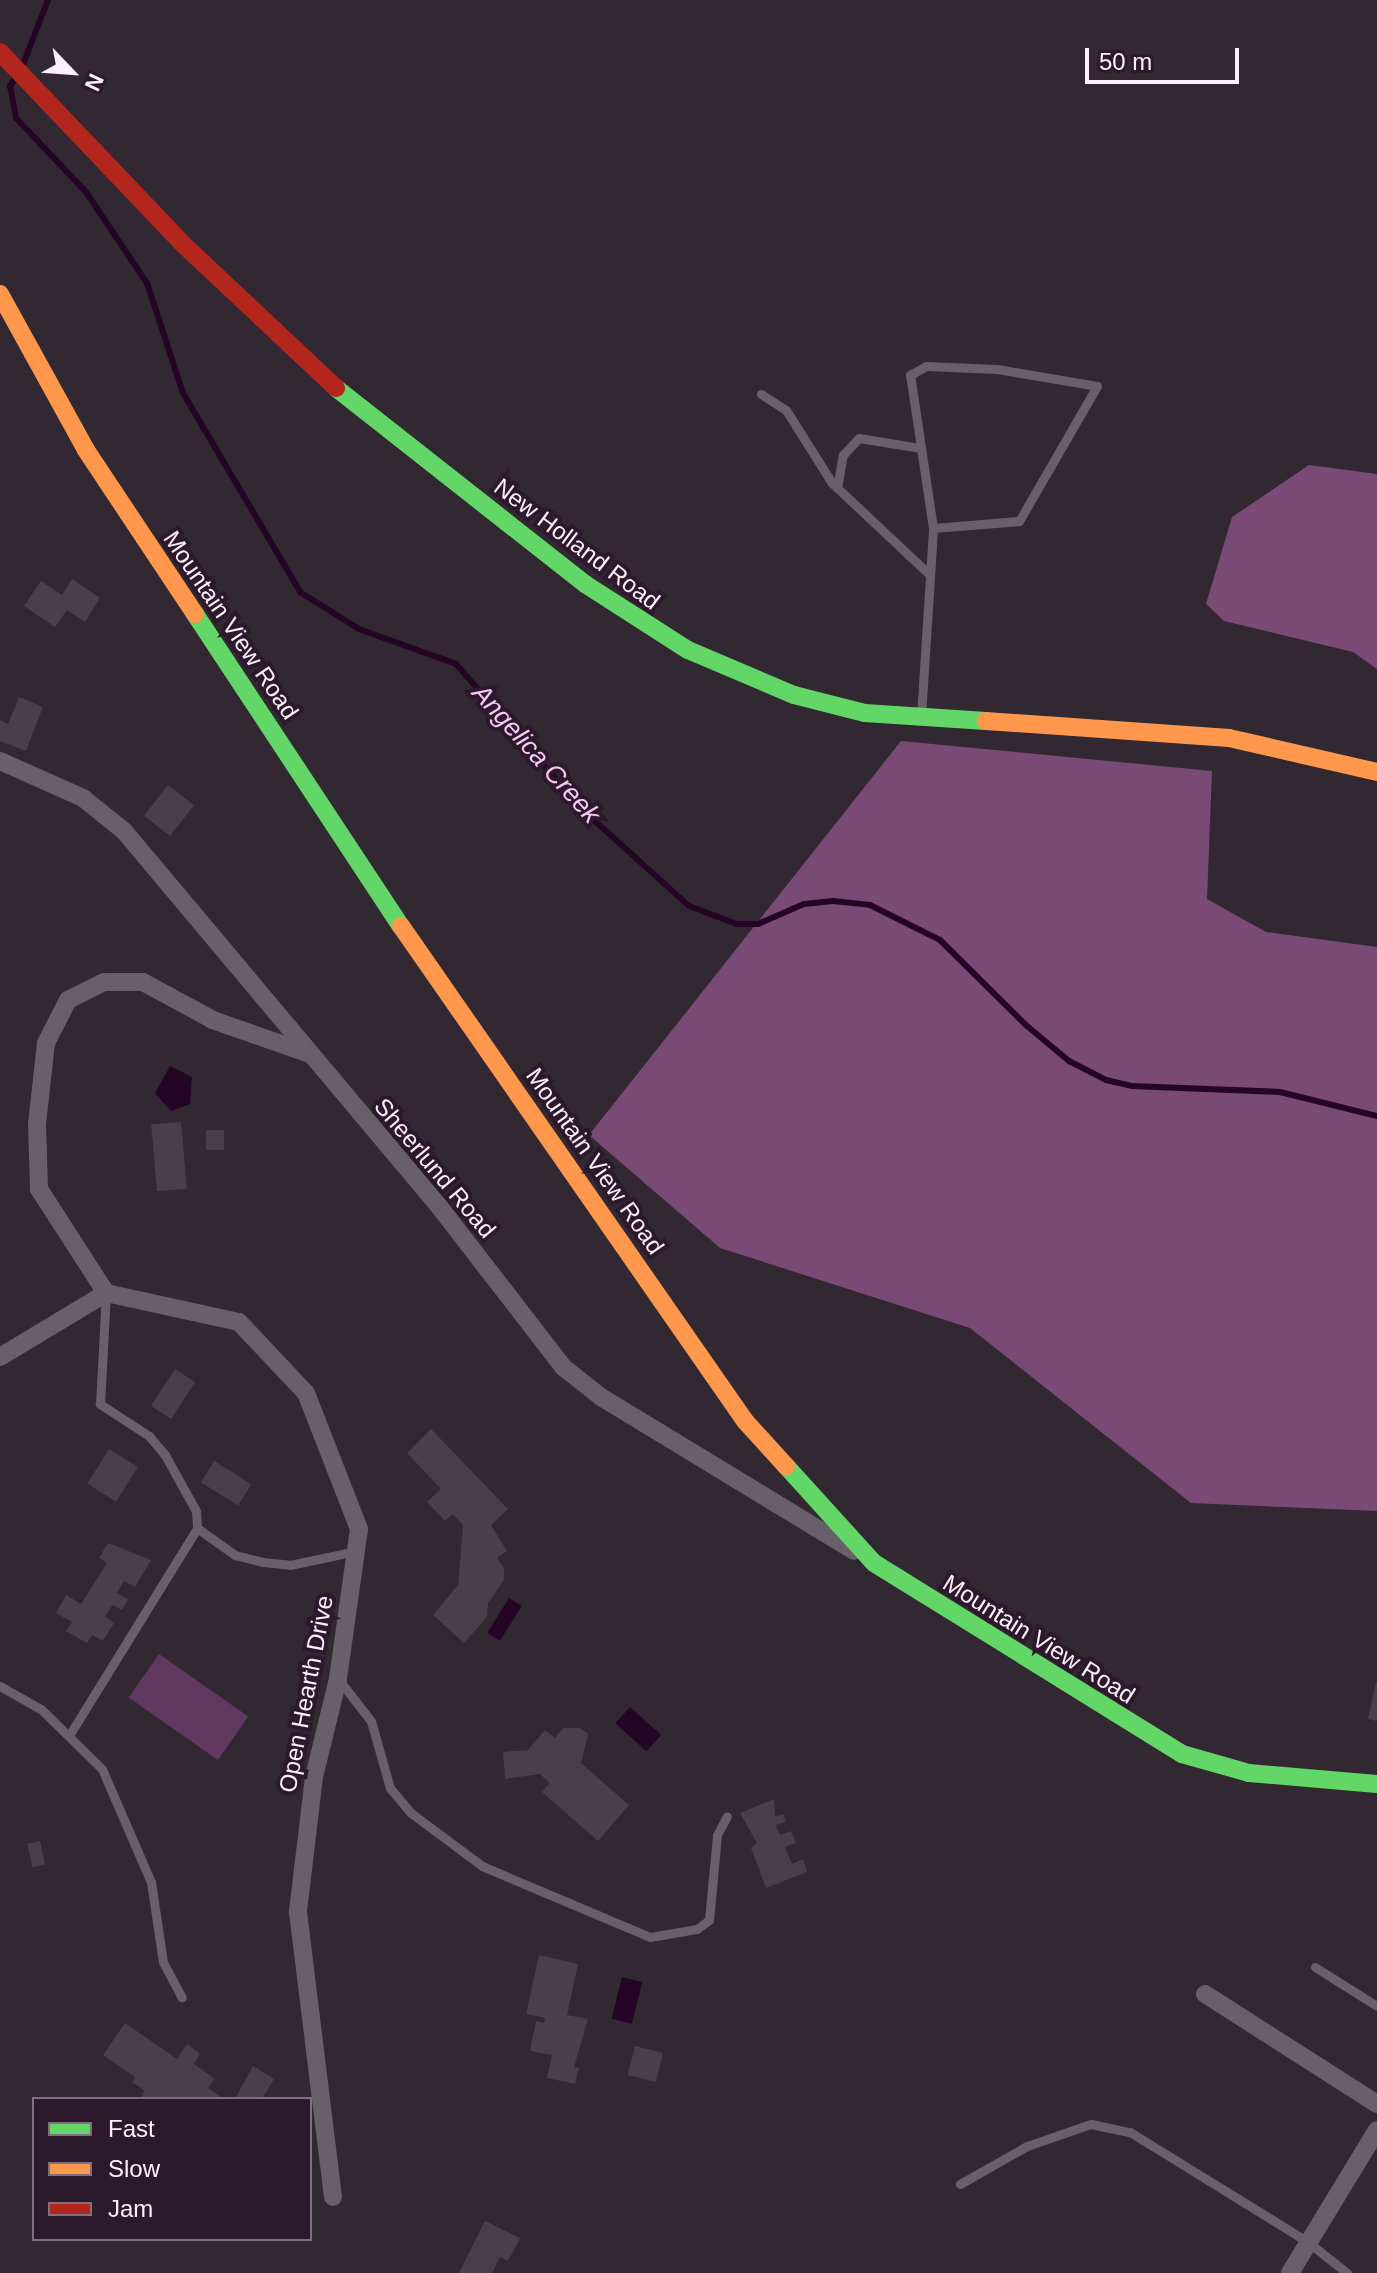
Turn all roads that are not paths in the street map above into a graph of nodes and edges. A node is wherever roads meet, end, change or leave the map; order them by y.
1 (1, 53) edge
2 (0, 294) edge
3 (761, 394) dead end
4 (921, 448) junction
5 (837, 488) junction
6 (933, 528) junction
7 (930, 575) junction
8 (920, 719) junction
9 (0, 761) edge
10 (1377, 772) edge
11 (307, 1053) junction
12 (106, 1293) junction
13 (0, 1357) edge
14 (197, 1528) junction
15 (356, 1551) junction
16 (874, 1563) junction
17 (338, 1679) junction
18 (0, 1686) edge
19 (70, 1734) junction
20 (1377, 1784) edge
21 (727, 1816) dead end
22 (1315, 1967) dead end
23 (1205, 1994) dead end
24 (182, 1997) dead end
25 (1377, 2006) edge
26 (1377, 2104) edge
27 (1377, 2130) edge
28 (960, 2184) dead end
29 (333, 2197) dead end
30 (1308, 2242) junction
31 (1290, 2273) edge
32 (1347, 2273) edge

1 - 8 street, New Holland Road
2 - 16 street, Mountain View Road
3 - 5 lane
4 - 5 lane
4 - 6 lane
4 - 6 lane
5 - 7 lane
6 - 7 lane
7 - 8 lane
8 - 10 street, New Holland Road
9 - 11 street, Sheerlund Road
11 - 12 street
11 - 16 street, Sheerlund Road
12 - 13 street
12 - 14 lane
12 - 15 street, Open Hearth Drive
14 - 15 lane
14 - 19 lane
15 - 17 street, Open Hearth Drive
16 - 20 street, Mountain View Road
17 - 21 lane
17 - 29 street, Open Hearth Drive
18 - 19 lane
19 - 24 lane
22 - 25 lane
23 - 26 street
27 - 30 street
28 - 30 lane
30 - 31 street
30 - 32 lane

